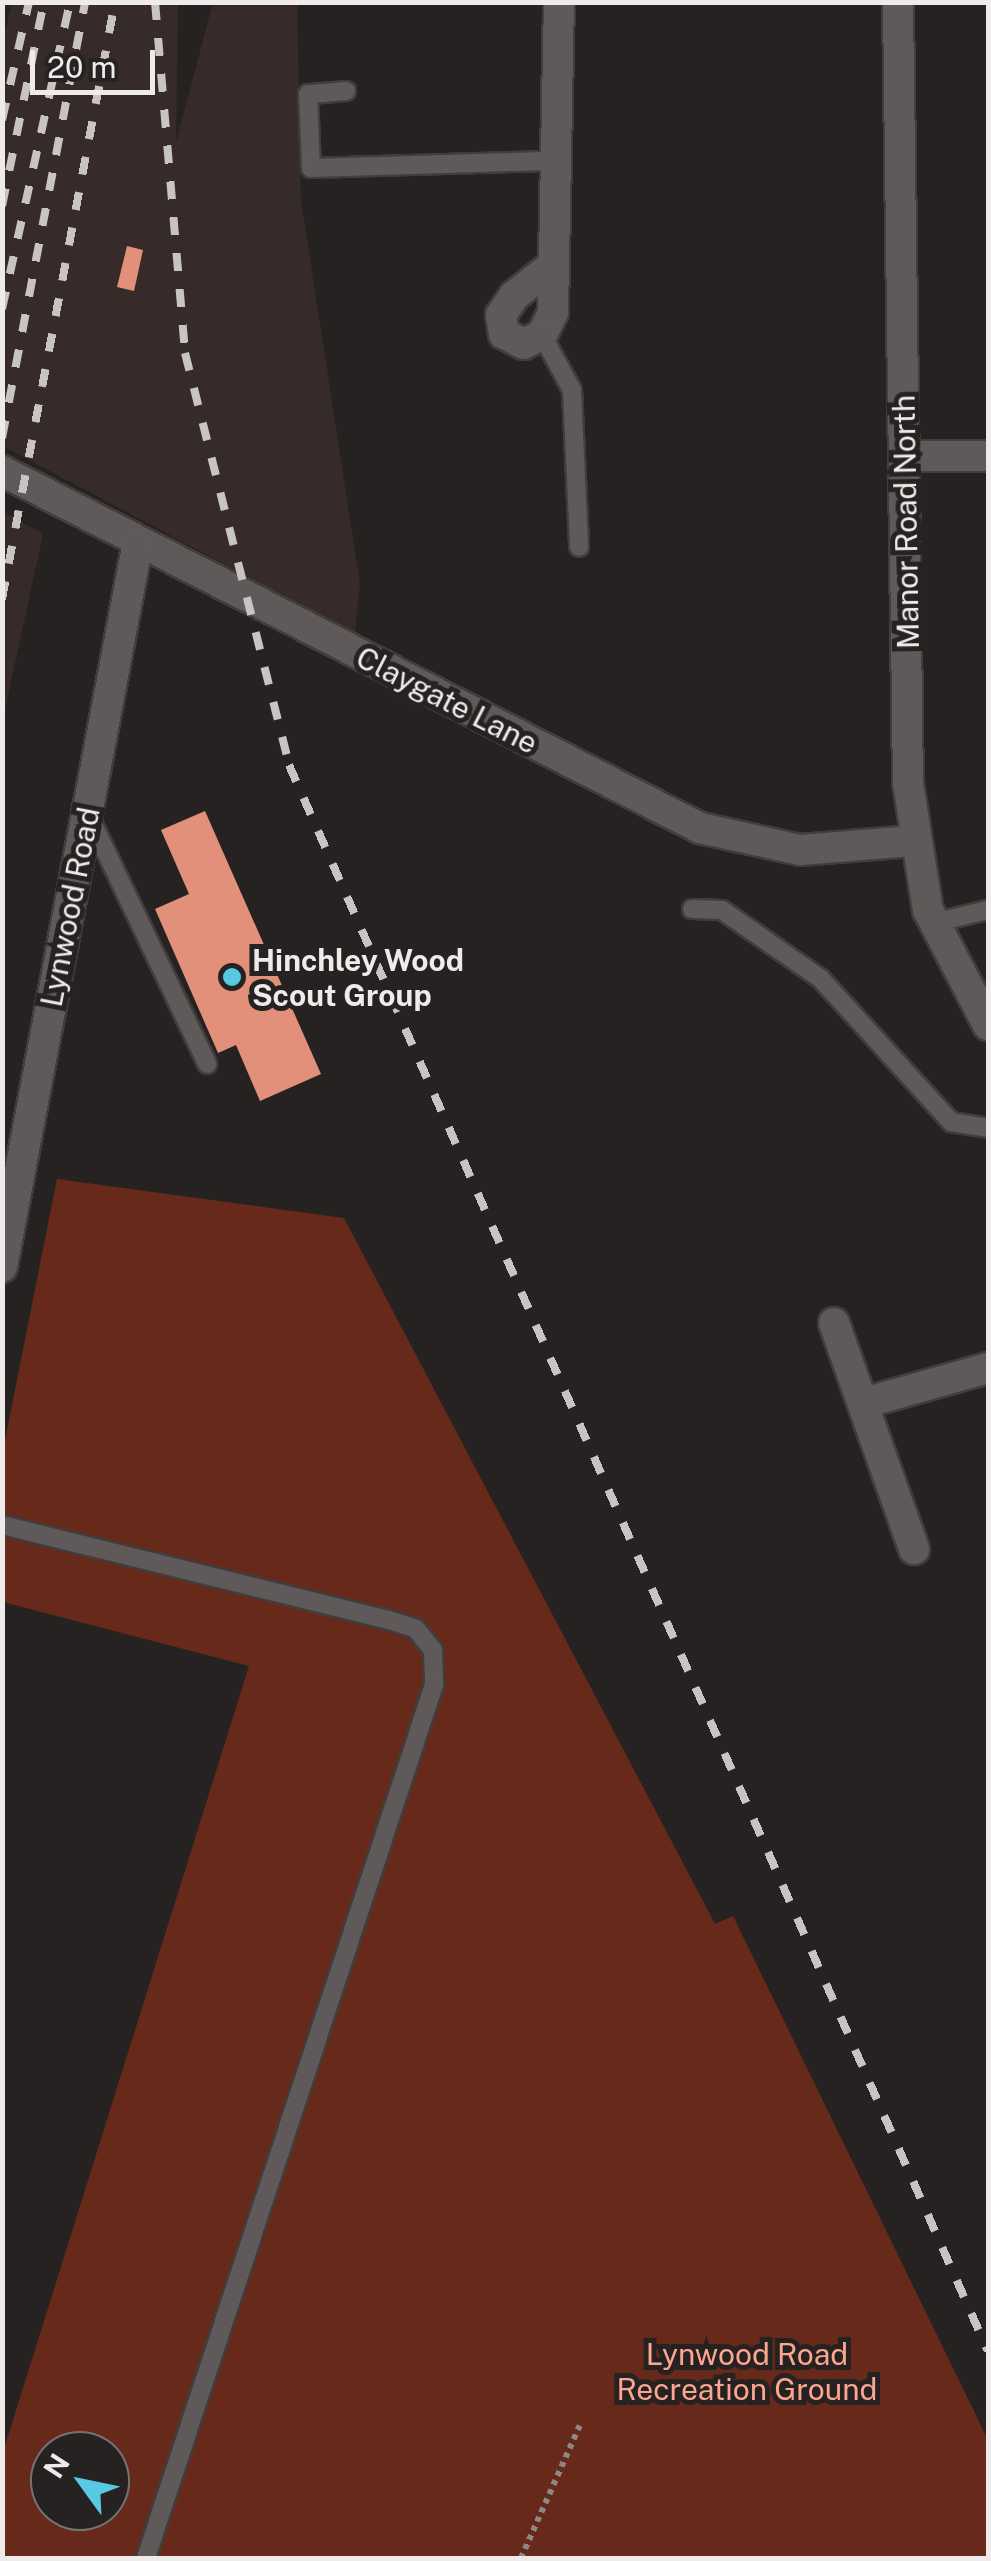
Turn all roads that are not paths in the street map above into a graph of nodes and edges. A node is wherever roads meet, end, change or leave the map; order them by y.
1 (558, 2) edge
2 (898, 2) edge
3 (346, 91) dead end
4 (553, 160) junction
5 (553, 265) junction
6 (542, 335) junction
7 (906, 456) junction
8 (988, 456) edge
9 (2, 471) edge
10 (137, 547) junction
11 (579, 547) dead end
12 (88, 814) junction
13 (913, 841) junction
14 (692, 908) dead end
15 (988, 910) edge
16 (933, 923) junction
17 (988, 1025) edge
18 (207, 1064) dead end
19 (988, 1128) edge
20 (2, 1267) edge
21 (834, 1323) dead end
22 (988, 1368) edge
23 (864, 1403) junction
24 (2, 1525) edge
25 (914, 1548) dead end
26 (146, 2558) edge

1 - 4 street
2 - 7 street, Manor Road North
3 - 4 lane
4 - 5 street
5 - 6 street
5 - 6 street
6 - 11 lane
7 - 8 street
7 - 13 street, Manor Road North
9 - 10 street, Claygate Lane
10 - 12 street, Lynwood Road
10 - 13 street, Claygate Lane
12 - 18 lane
12 - 20 street, Lynwood Road
13 - 16 street, Manor Road North
14 - 19 lane
15 - 16 lane
16 - 17 street, Manor Road North
21 - 23 street
22 - 23 street
23 - 25 street
24 - 26 lane

